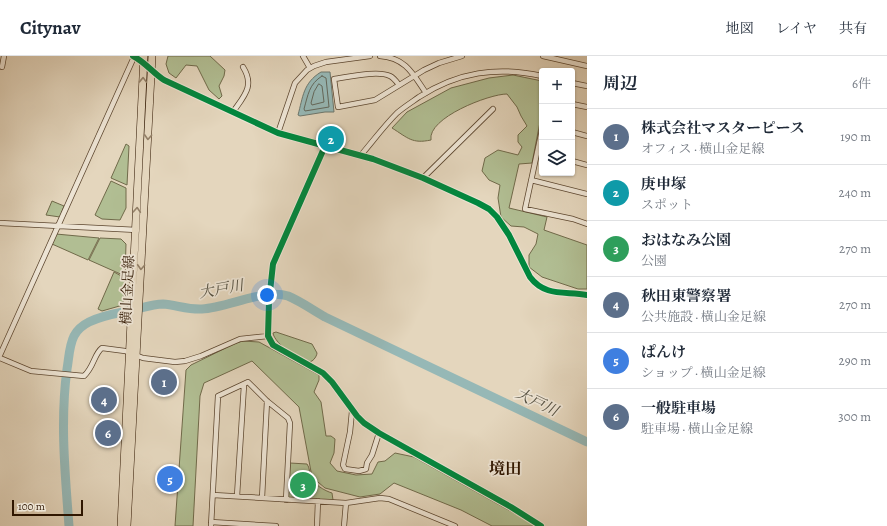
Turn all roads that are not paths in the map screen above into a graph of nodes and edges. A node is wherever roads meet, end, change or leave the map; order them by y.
1 (4, 56) edge
2 (133, 56) edge
3 (152, 56) edge
4 (303, 56) edge
5 (370, 56) edge
6 (380, 56) edge
7 (462, 56) edge
8 (543, 56) edge
9 (144, 60) edge
10 (587, 66) edge
11 (2, 67) dead end
12 (243, 67) dead end
13 (310, 68) junction
14 (151, 70) junction
15 (539, 75) edge
16 (414, 76) junction
17 (575, 84) edge
18 (399, 85) junction
19 (587, 86) edge
20 (426, 92) junction
21 (575, 105) edge
22 (587, 107) edge
23 (492, 109) dead end
24 (233, 112) junction
25 (278, 133) junction
26 (575, 133) edge
27 (587, 136) edge
28 (325, 146) junction
29 (539, 153) edge
30 (361, 155) junction
31 (575, 162) edge
32 (587, 165) edge
33 (423, 178) junction
34 (531, 180) junction
35 (587, 194) edge
36 (0, 223) edge
37 (587, 224) edge
38 (58, 226) junction
39 (139, 230) junction
40 (587, 295) edge
41 (268, 336) junction
42 (133, 354) junction
43 (0, 355) edge
44 (0, 358) edge
45 (244, 385) junction
46 (267, 401) junction
47 (352, 411) junction
48 (378, 433) junction
49 (213, 494) junction
50 (237, 496) junction
51 (262, 498) junction
52 (286, 500) junction
53 (318, 501) junction
54 (346, 503) junction
55 (211, 524) edge
56 (121, 526) edge
57 (127, 526) edge
58 (276, 526) edge
59 (317, 526) edge
60 (344, 526) edge
61 (455, 526) edge
62 (542, 526) edge

1 - 11 street
2 - 9 street
2 - 38 street
3 - 14 main road, 横山金足線
4 - 13 street
5 - 13 street
6 - 16 street
7 - 16 street
8 - 10 street
9 - 14 street
39 -> 9 main road, 横山金足線
12 - 24 street
13 - 25 street
14 - 24 street
14 -> 39 main road, 横山金足線
15 - 20 street
16 - 18 street
16 - 20 street
17 - 19 street
18 - 18 street
20 - 30 street
21 - 22 street
23 - 33 street
24 - 25 street
25 - 28 street
26 - 27 street
28 - 30 street
28 - 41 street
29 - 34 street
30 - 33 street
31 - 32 street
33 - 40 street
34 - 35 street
34 - 37 street
36 - 38 street
38 - 39 street
38 - 43 street
39 - 42 main road, 横山金足線
41 - 42 street
41 - 47 street
42 - 44 street
42 - 56 main road, 横山金足線
42 - 57 main road, 横山金足線
45 - 46 street
45 - 49 street
45 - 50 street
46 - 51 street
46 - 52 street
47 - 48 street
47 - 48 street
48 - 62 street
49 - 50 street
49 - 55 street
50 - 51 street
51 - 52 street
52 - 53 street
53 - 54 street
53 - 59 street
54 - 60 street
54 - 61 street
55 - 58 street

